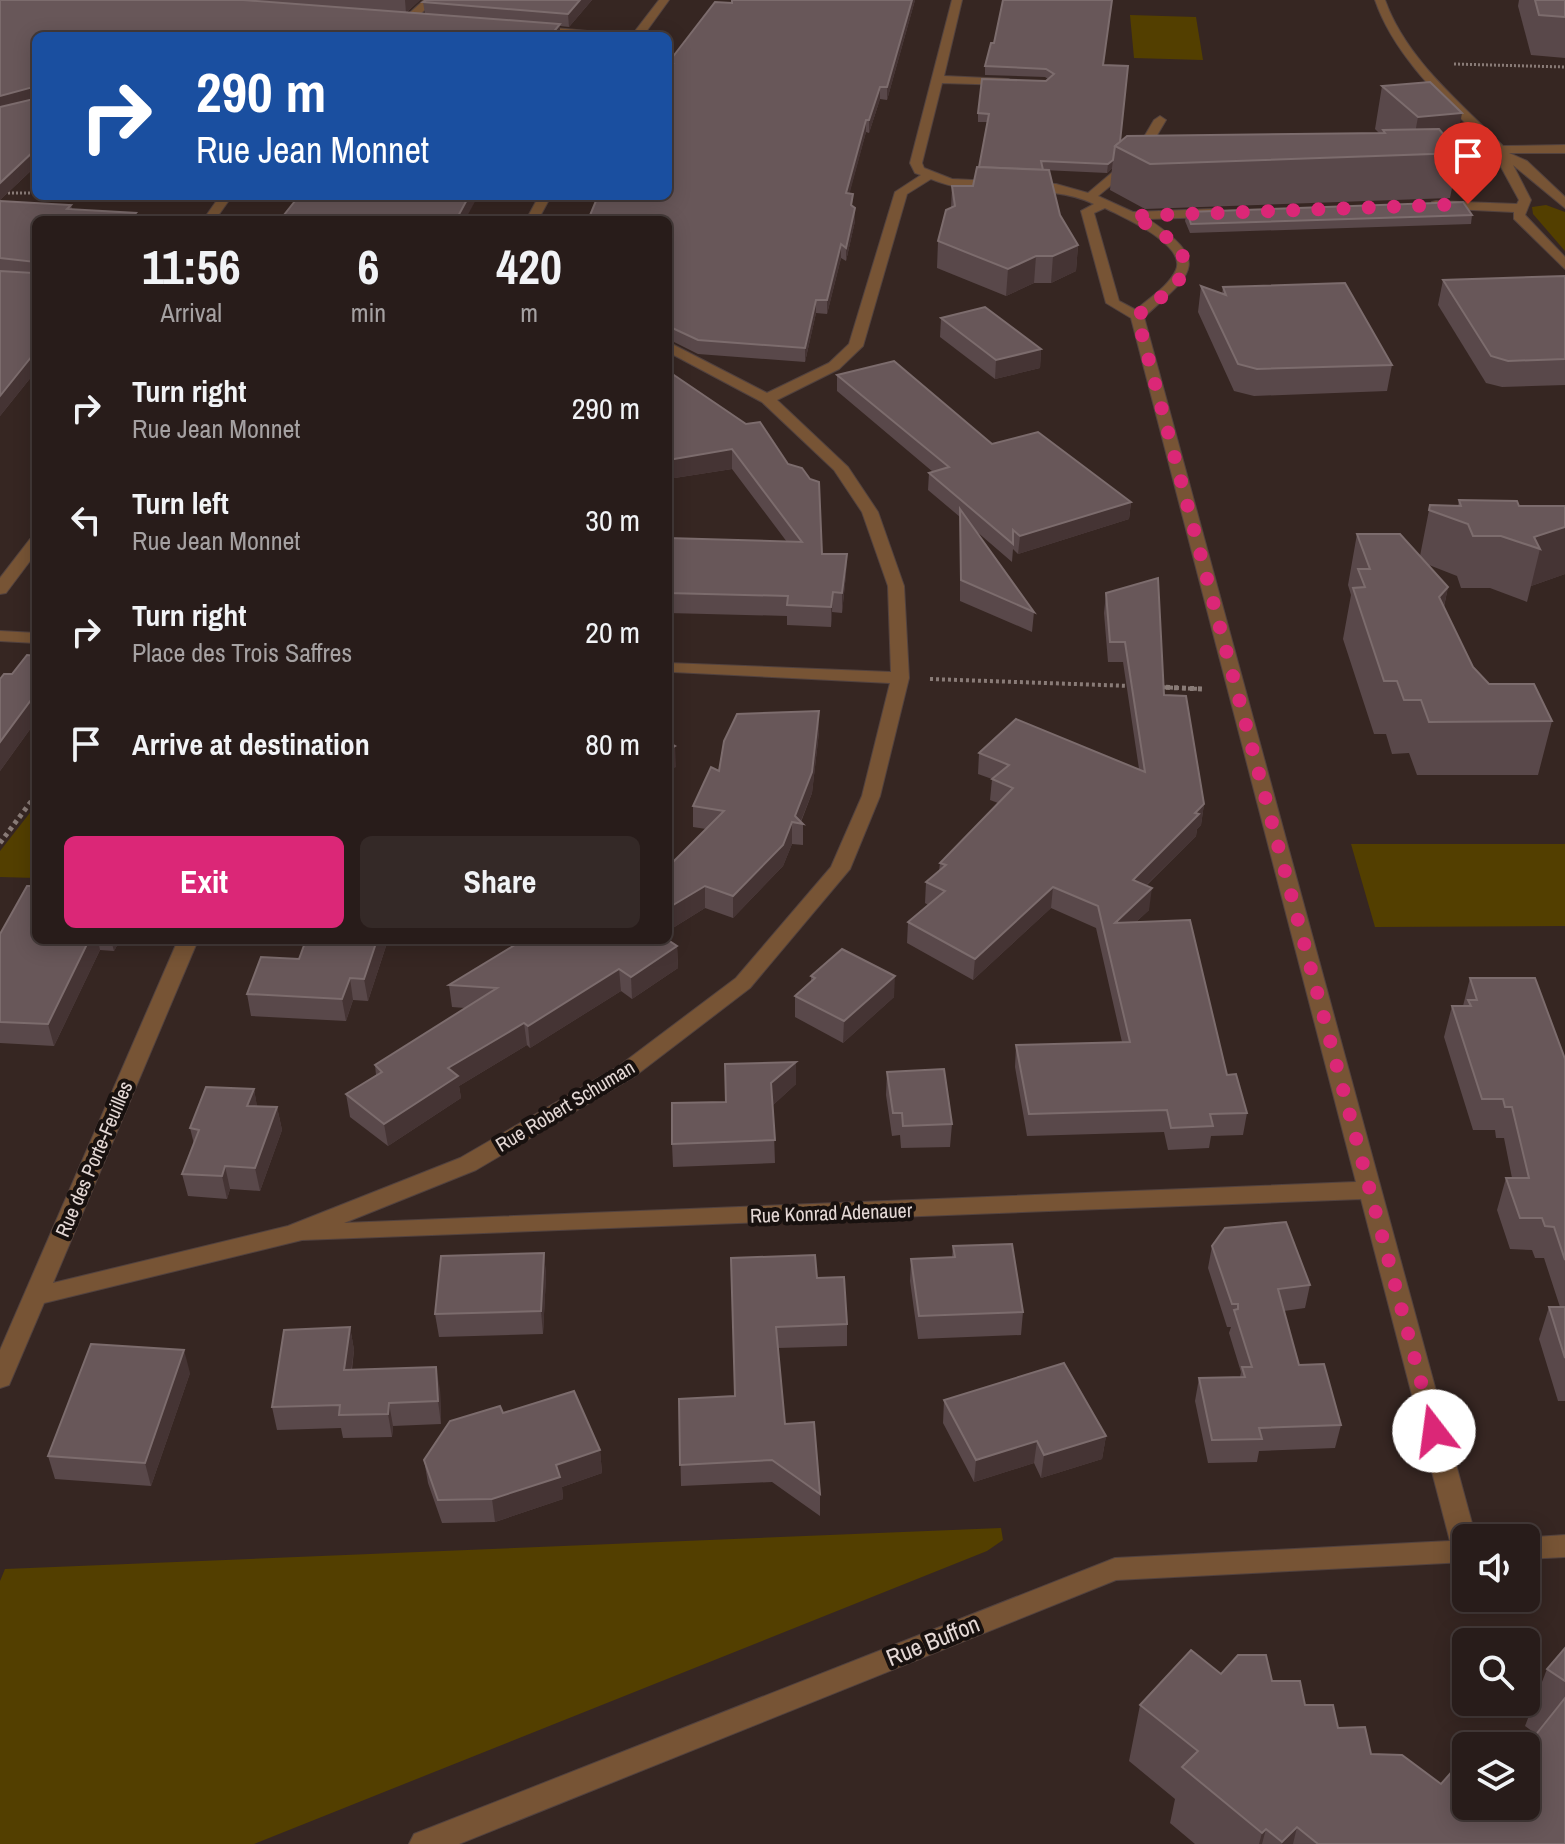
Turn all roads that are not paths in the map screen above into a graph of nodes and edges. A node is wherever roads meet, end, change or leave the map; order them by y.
1 (430, 0) edge
2 (664, 0) edge
3 (957, 0) edge
4 (1380, 0) edge
5 (393, 19) edge
6 (408, 20) junction
7 (423, 21) edge
8 (517, 28) edge
9 (572, 32) edge
10 (640, 32) edge
11 (936, 79) junction
12 (1029, 83) edge
13 (1160, 120) dead end
14 (1565, 149) edge
15 (1504, 154) junction
16 (928, 176) junction
17 (1096, 201) junction
18 (1563, 203) edge
19 (1424, 205) edge
20 (1521, 205) junction
21 (1231, 212) edge
22 (1132, 216) junction
23 (1565, 265) edge
24 (1137, 316) junction
25 (672, 348) edge
26 (767, 399) junction
27 (32, 547) edge
28 (0, 589) edge
29 (0, 636) edge
30 (32, 638) edge
31 (673, 667) dead end
32 (900, 678) junction
33 (186, 944) edge
34 (1369, 1190) junction
35 (293, 1234) junction
36 (35, 1296) junction
37 (0, 1378) edge
38 (1459, 1524) edge
39 (1565, 1546) edge
40 (1540, 1547) edge
41 (1452, 1552) edge
42 (424, 1844) edge

1 - 6 street
2 - 10 street
3 - 11 street
4 - 15 street
5 - 6 street
6 - 7 street
8 - 9 street
11 - 12 street
11 - 16 street
13 - 17 street
14 - 15 street
15 - 18 street
15 - 20 street
16 - 17 street
16 - 26 street
17 - 22 street
17 - 24 street
18 - 20 street
19 - 20 street
20 - 23 street
21 - 22 street
22 - 24 street
24 - 34 street
25 - 26 street, Rue Robert Schuman
26 - 32 street, Rue Robert Schuman
27 - 28 street
29 - 30 street
31 - 32 street
32 - 35 street, Rue Robert Schuman
33 - 36 street, Rue des Porte-Feuilles
34 - 35 street, Rue Konrad Adenauer
34 - 38 street
35 - 36 street, Rue Robert Schuman
36 - 37 street, Rue des Porte-Feuilles
39 - 40 street
41 - 42 street, Rue Buffon

